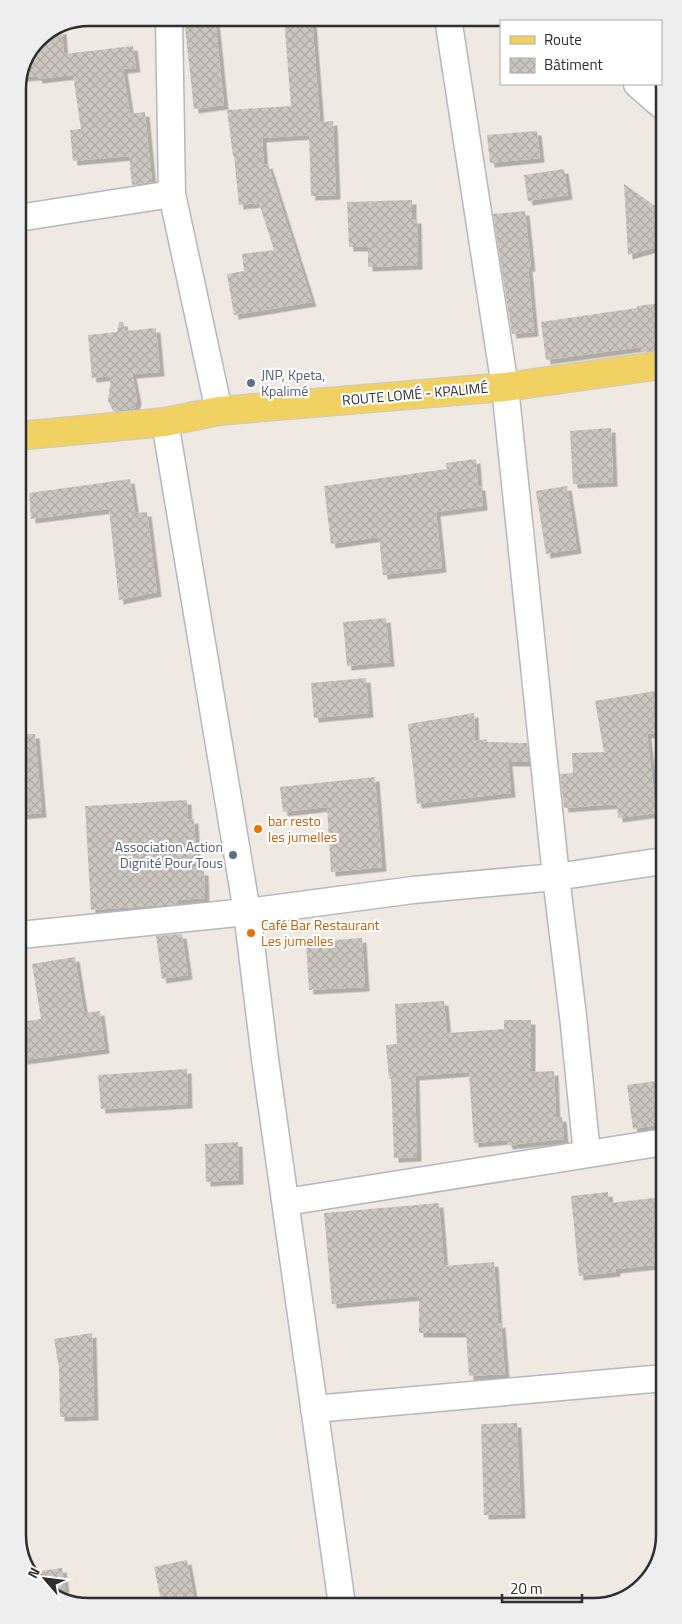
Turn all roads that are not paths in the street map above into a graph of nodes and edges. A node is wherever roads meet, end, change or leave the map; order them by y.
1 (169, 26) edge
2 (449, 26) edge
3 (639, 85) edge
4 (656, 100) edge
5 (172, 194) junction
6 (26, 217) edge
7 (656, 366) edge
8 (505, 387) junction
9 (219, 411) junction
10 (165, 422) junction
11 (26, 435) edge
12 (656, 862) edge
13 (556, 877) junction
14 (246, 912) junction
15 (26, 934) edge
16 (656, 1143) edge
17 (587, 1154) junction
18 (286, 1202) junction
19 (656, 1379) edge
20 (314, 1410) junction
21 (341, 1598) edge

1 - 5 street
2 - 8 street
3 - 4 street
5 - 6 street
5 - 9 street
7 - 8 main road, ROUTE LOMÉ - KPALIMÉ
8 - 9 main road, ROUTE LOMÉ - KPALIMÉ
8 - 13 street
9 - 10 main road, ROUTE LOMÉ - KPALIMÉ
10 - 11 main road, ROUTE LOMÉ - KPALIMÉ
10 - 14 street
12 - 13 street
13 - 14 street
13 - 17 street
14 - 15 street
14 - 18 street
16 - 17 street
17 - 18 street
18 - 20 street
19 - 20 street
20 - 21 street

